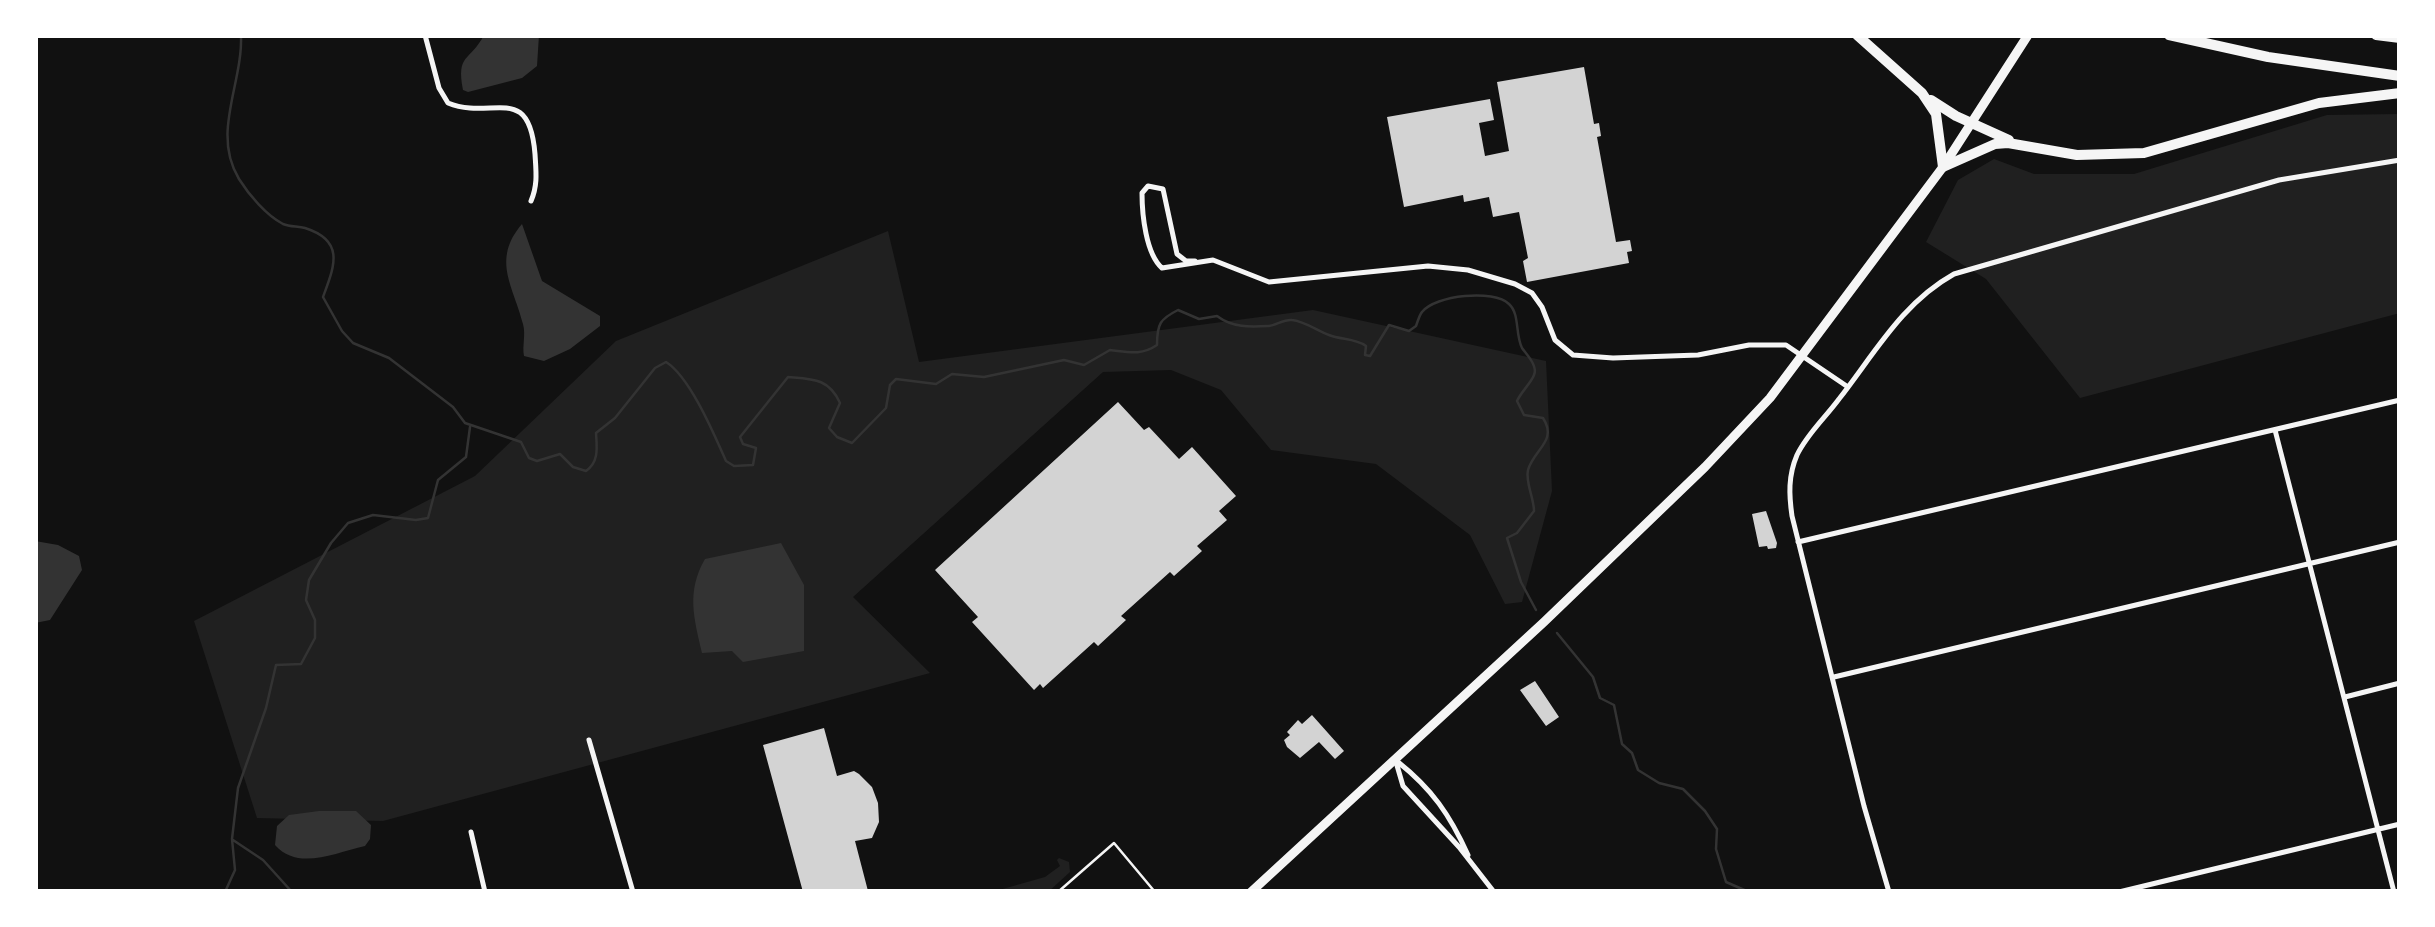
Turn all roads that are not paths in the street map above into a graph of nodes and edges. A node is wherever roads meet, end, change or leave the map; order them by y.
1 (425, 35) edge
2 (1857, 35) edge
3 (2028, 35) edge
4 (2169, 35) edge
5 (2376, 35) edge
6 (2400, 38) edge
7 (2400, 76) edge
8 (1922, 93) junction
9 (2400, 93) edge
10 (1972, 122) junction
11 (2021, 144) junction
12 (2400, 160) edge
13 (1944, 167) junction
14 (531, 200) dead end
15 (1194, 261) junction
16 (1805, 354) junction
17 (1848, 387) junction
18 (2400, 400) edge
19 (2275, 430) junction
20 (1798, 542) junction
21 (2400, 542) edge
22 (2310, 563) junction
23 (1834, 677) junction
24 (2400, 683) edge
25 (2344, 697) junction
26 (589, 740) dead end
27 (1395, 759) junction
28 (2400, 824) edge
29 (2377, 830) junction
30 (472, 832) dead end
31 (1471, 862) junction
32 (485, 892) edge
33 (633, 892) edge
34 (1058, 892) edge
35 (1155, 892) edge
36 (1251, 892) edge
37 (1494, 892) edge
38 (1889, 892) edge
39 (2119, 892) edge
40 (2394, 892) edge

1 - 14 street
2 - 8 highway
3 - 10 main road
4 - 7 highway
5 - 6 highway
8 - 10 highway
8 - 13 highway
9 - 11 highway
10 - 11 highway
10 - 13 main road
11 - 13 highway
12 - 17 street
13 - 16 main road
15 - 15 street
15 - 16 street
16 - 17 street
16 - 27 main road
17 - 20 street
18 - 19 street
19 - 20 street
19 - 22 street
20 - 23 street
21 - 22 street
22 - 23 street
22 - 25 street
23 - 38 street
24 - 25 street
25 - 29 street
26 - 33 street
27 - 31 street
27 - 31 street
27 - 36 main road
28 - 29 street
29 - 39 street
29 - 40 street
30 - 32 street
31 - 37 street
34 - 35 lane

